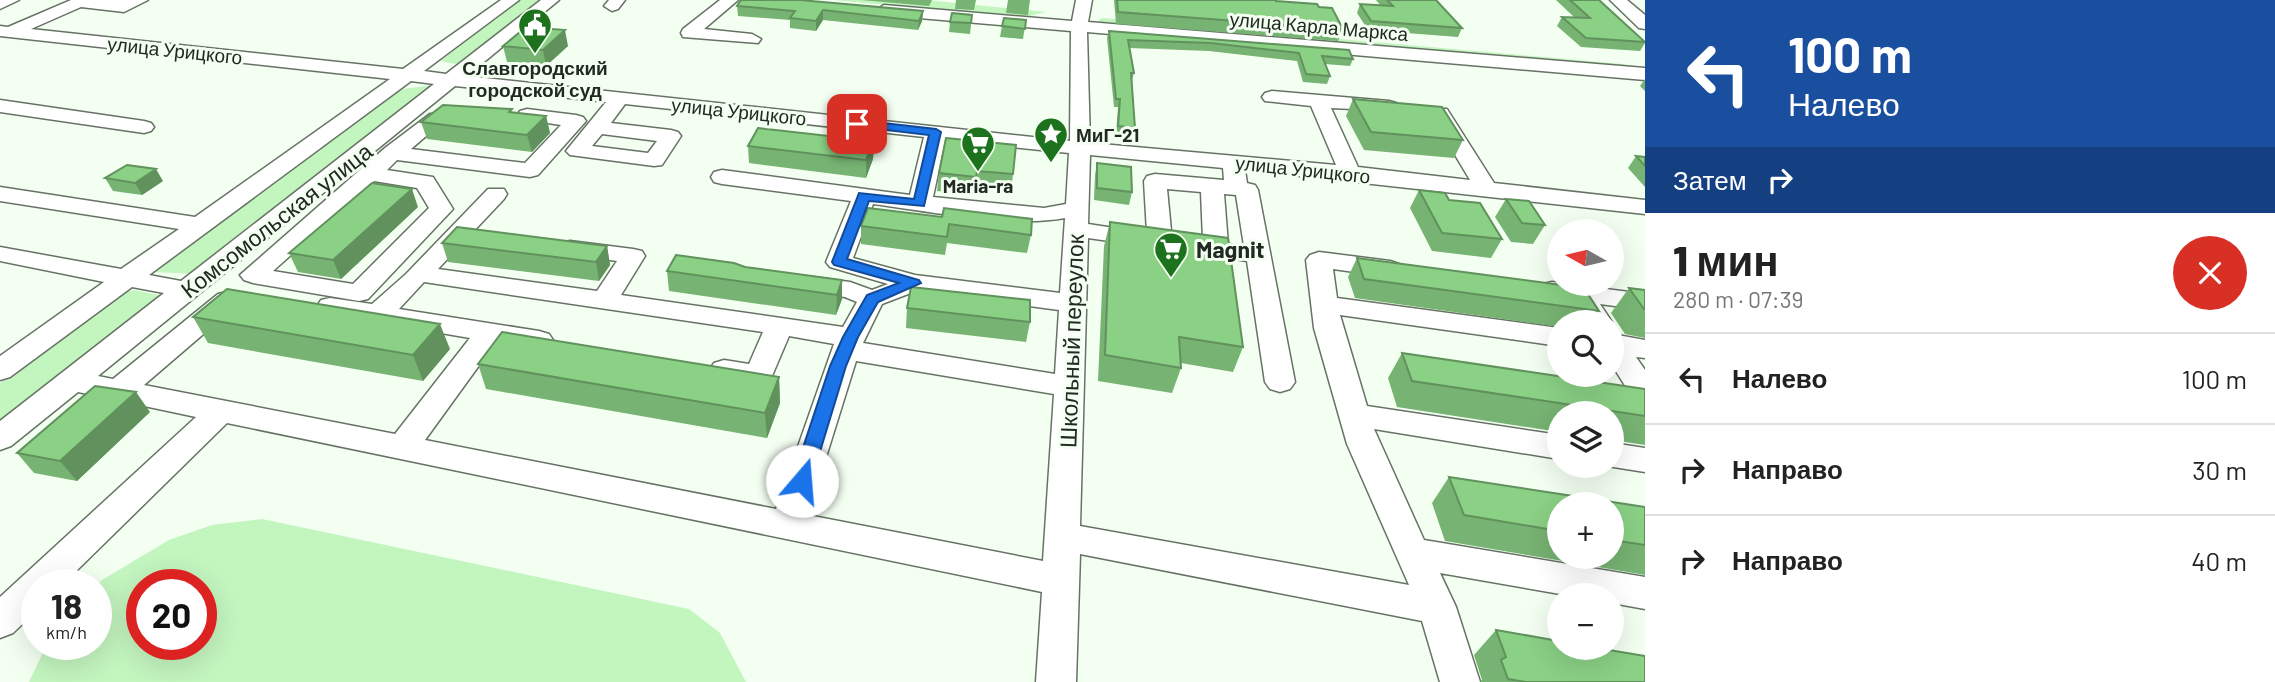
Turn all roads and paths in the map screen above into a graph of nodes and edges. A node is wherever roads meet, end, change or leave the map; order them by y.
1 (11, 0) edge
2 (140, 0) edge
3 (511, 0) edge
4 (551, 0) edge
5 (730, 0) edge
6 (942, 0) edge
7 (1618, 0) edge
8 (81, 1) edge
9 (0, 4) edge
10 (862, 8) edge
11 (1082, 13) edge
12 (1645, 24) edge
13 (5, 31) edge
14 (752, 39) dead end
15 (1645, 61) edge
16 (1645, 74) edge
17 (408, 76) junction
18 (453, 80) junction
19 (552, 91) junction
20 (1272, 97) dead end
21 (620, 98) junction
22 (1318, 101) junction
23 (0, 106) edge
24 (451, 106) edge
25 (502, 112) edge
26 (527, 115) junction
27 (144, 127) dead end
28 (597, 127) junction
29 (936, 132) junction
30 (1080, 148) junction
31 (387, 159) dead end
32 (449, 160) junction
33 (654, 160) junction
34 (1233, 162) junction
35 (1350, 173) junction
36 (369, 174) junction
37 (722, 177) dead end
38 (425, 182) junction
39 (639, 183) dead end
40 (1224, 187) junction
41 (1487, 189) junction
42 (0, 194) edge
43 (496, 194) dead end
44 (864, 196) junction
45 (920, 204) junction
46 (1645, 207) edge
47 (1076, 219) junction
48 (201, 225) junction
49 (1160, 241) junction
50 (542, 244) edge
51 (1216, 249) junction
52 (0, 254) edge
53 (1258, 256) junction
54 (1415, 272) edge
55 (127, 279) junction
56 (412, 279) dead end
57 (786, 281) edge
58 (914, 283) junction
59 (1624, 283) edge
60 (1645, 283) edge
61 (1524, 286) edge
62 (1547, 289) edge
63 (188, 290) junction
64 (1601, 296) edge
65 (872, 299) junction
66 (604, 300) junction
67 (1645, 302) edge
68 (1072, 303) junction
69 (1325, 305) junction
70 (378, 314) junction
71 (779, 326) junction
72 (489, 332) junction
73 (1547, 335) edge
74 (1624, 343) edge
75 (848, 344) junction
76 (570, 345) edge
77 (1645, 349) edge
78 (1624, 362) edge
79 (692, 365) edge
80 (0, 370) edge
81 (73, 381) junction
82 (1280, 382) dead end
83 (1068, 386) junction
84 (119, 390) junction
85 (1645, 393) edge
86 (221, 411) junction
87 (1354, 415) junction
88 (0, 438) edge
89 (1547, 445) edge
90 (401, 449) junction
91 (1624, 457) edge
92 (1645, 460) edge
93 (787, 527) junction
94 (1064, 537) junction
95 (1413, 554) junction
96 (55, 569) edge
97 (1060, 580) junction
98 (1645, 593) edge
99 (21, 601) edge
100 (1437, 607) junction
101 (0, 621) edge
102 (1056, 682) edge
103 (1460, 682) edge

1 - 9 street
2 - 8 street
3 - 17 street, Комсомольская улица
4 - 18 street, Комсомольская улица
5 - 14 street
6 - 11 street, улица Карла Маркса
7 - 12 street
8 - 13 street
10 - 11 street, улица Карла Маркса
11 - 15 street, улица Карла Маркса
11 - 16 street, улица Карла Маркса
11 - 30 street, Школьный переулок
13 - 17 street, улица Урицкого
17 - 18 street, улица Урицкого
17 - 48 street, Комсомольская улица
18 - 19 street, улица Урицкого
18 - 63 street, Комсомольская улица
19 - 21 street, улица Урицкого
19 - 26 street
20 - 22 street
21 - 28 street
21 - 29 street, улица Урицкого
22 - 35 street
22 - 41 street
23 - 27 street
24 - 32 street
25 - 26 street
26 - 32 street
28 - 33 street
28 - 33 street
29 - 30 street, улица Урицкого
29 - 45 street
30 - 34 street, улица Урицкого
30 - 47 street, Школьный переулок
31 - 36 street
32 - 38 street
33 - 39 street
34 - 35 street, улица Урицкого
34 - 40 street
35 - 41 street, улица Урицкого
36 - 38 street
36 - 38 street
37 - 44 street
40 - 49 street
40 - 51 street
40 - 53 street
41 - 46 street, улица Урицкого
42 - 48 street
43 - 66 street
44 - 45 street
44 - 58 street
45 - 47 street
47 - 49 street
47 - 68 street, Школьный переулок
48 - 55 street, Комсомольская улица
49 - 51 street
50 - 66 street
51 - 53 street
52 - 55 street
53 - 82 street
54 - 69 street
55 - 63 street
55 - 80 street, Комсомольская улица
56 - 70 street
57 - 65 street
58 - 65 street
58 - 68 street
59 - 60 street
61 - 62 street
63 - 81 street, Комсомольская улица
64 - 67 street
65 - 75 street
66 - 71 street
68 - 83 street, Школьный переулок
69 - 73 street
69 - 87 street
70 - 72 street
70 - 84 street
71 - 75 street
71 - 79 street
72 - 76 street
72 - 90 street
74 - 77 street
75 - 83 street
75 - 93 street
78 - 85 street
81 - 84 street
81 - 88 street, Комсомольская улица
83 - 94 street, Школьный переулок
84 - 86 street
86 - 90 street
86 - 96 street
87 - 89 street
87 - 95 street
90 - 93 street
91 - 92 street
93 - 97 street
94 - 97 street, Школьный переулок
94 - 100 street
95 - 98 street
95 - 100 street
97 - 102 street, Школьный переулок
99 - 101 street
100 - 103 street

